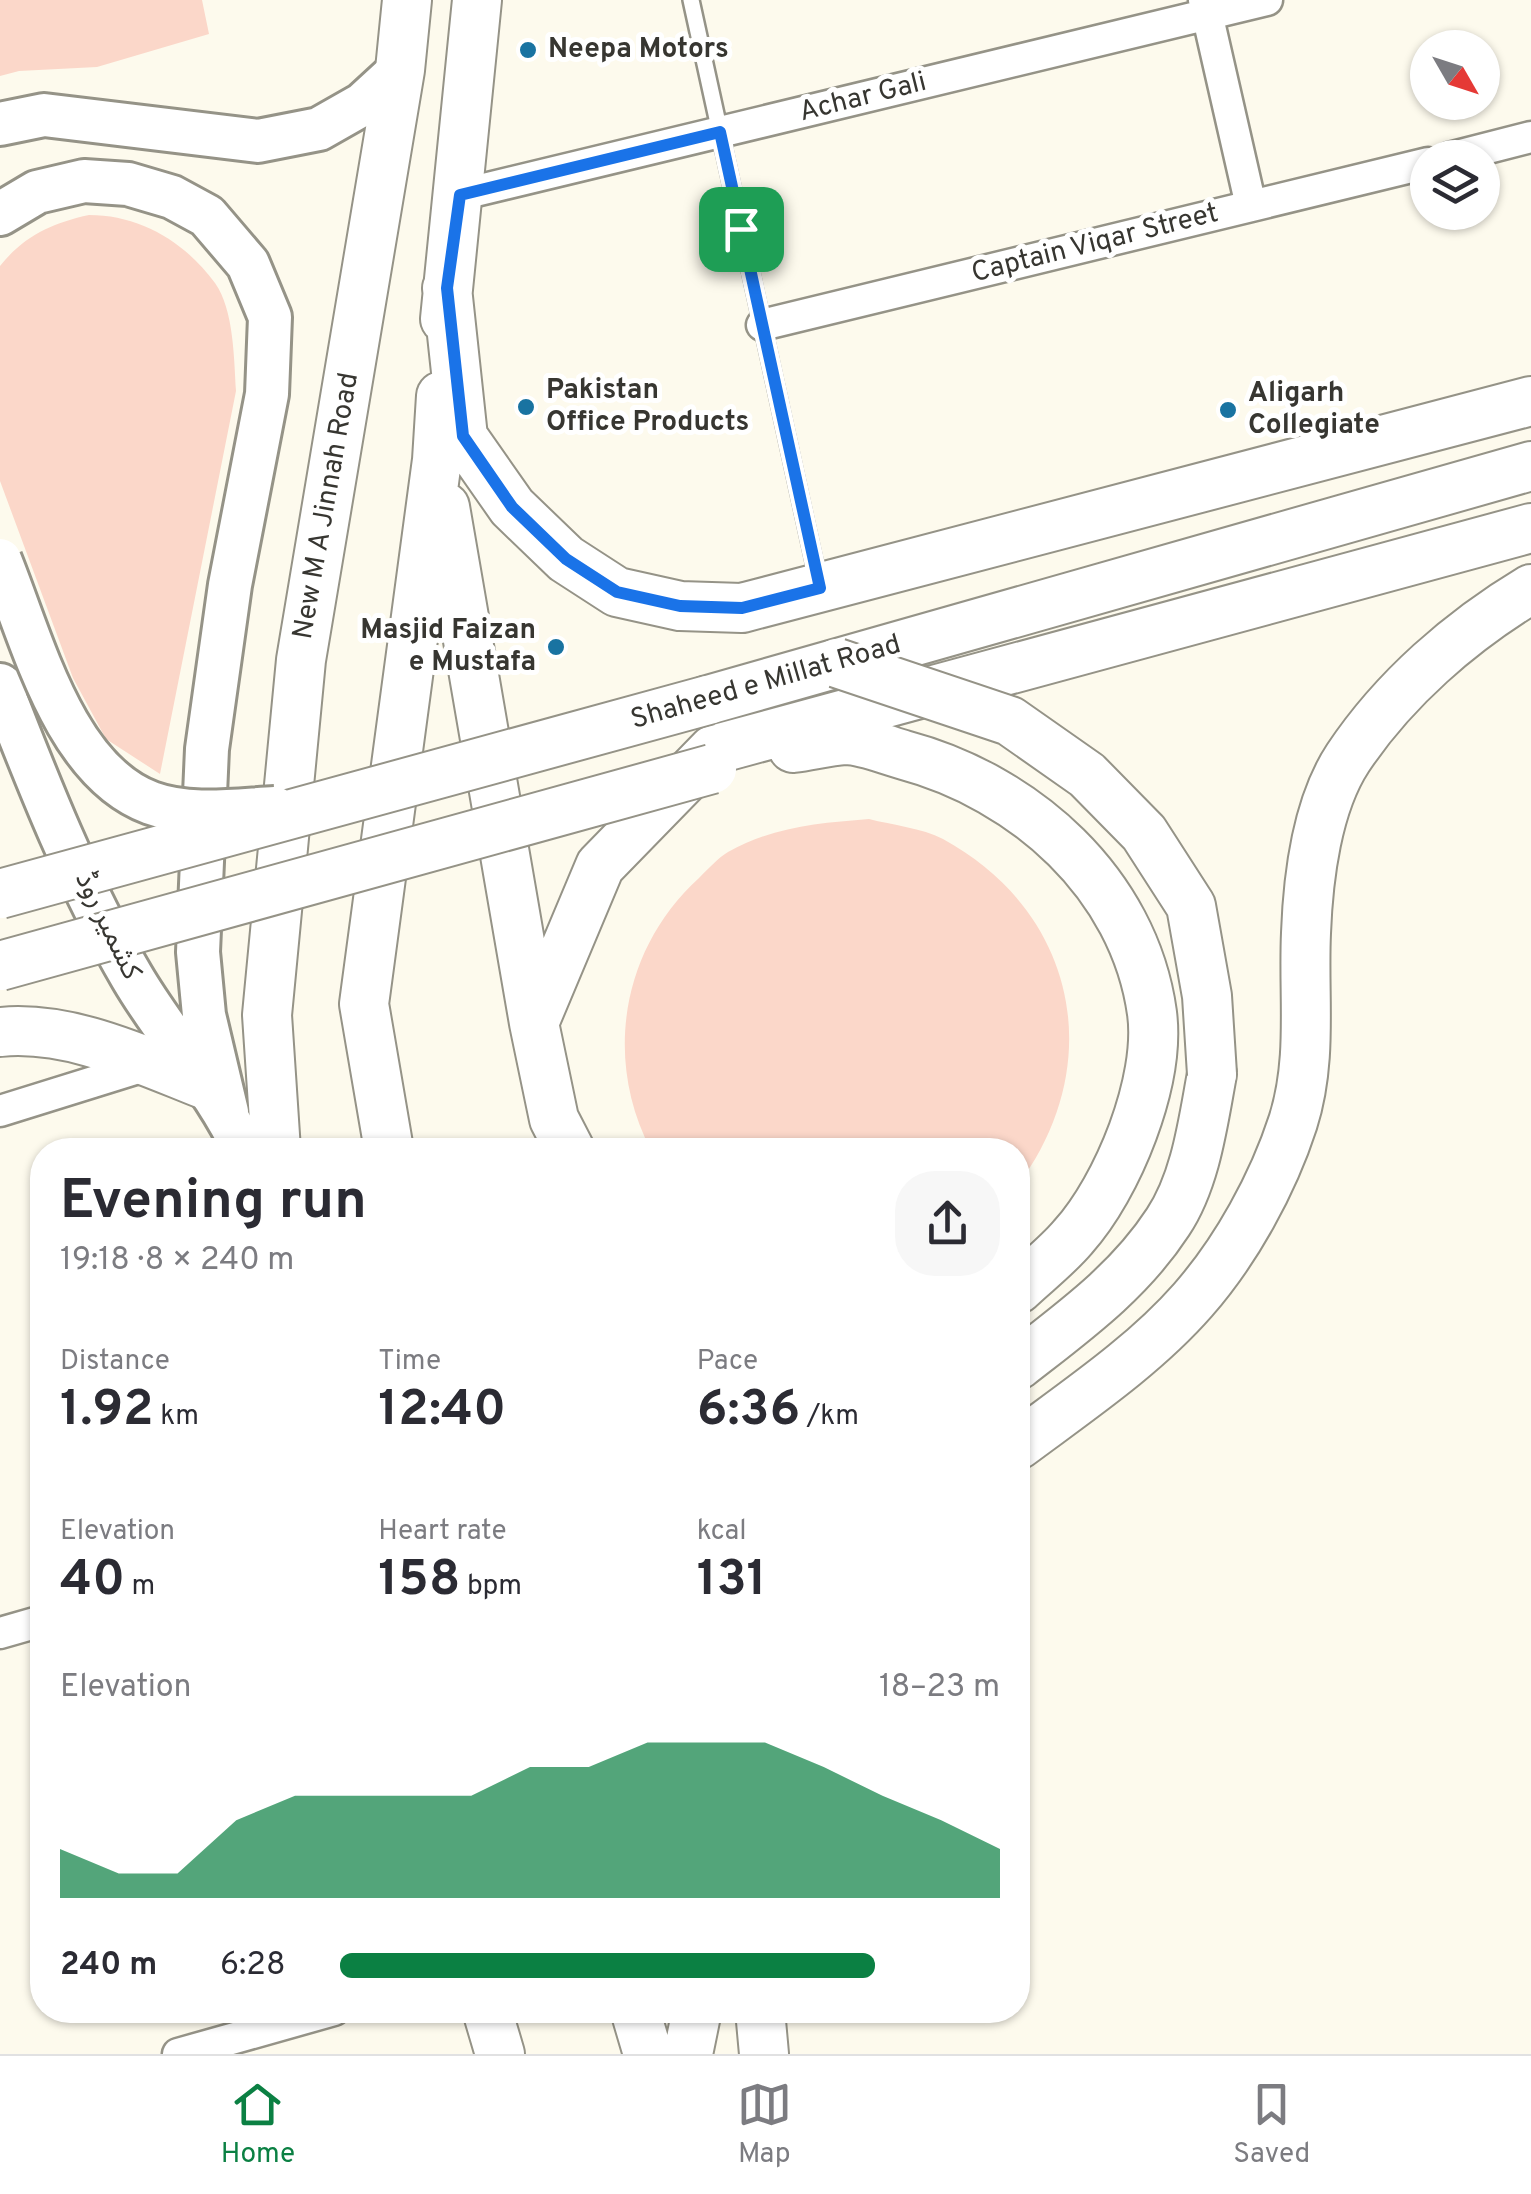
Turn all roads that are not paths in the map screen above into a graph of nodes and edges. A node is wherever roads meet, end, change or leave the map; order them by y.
1 (406, 0) edge
2 (477, 0) edge
3 (690, 0) edge
4 (1267, 0) edge
5 (1206, 7) edge
6 (400, 70) junction
7 (0, 124) edge
8 (720, 132) junction
9 (1531, 138) edge
10 (1500, 146) edge
11 (1410, 167) edge
12 (460, 195) junction
13 (1251, 206) junction
14 (0, 214) edge
15 (447, 288) junction
16 (762, 325) junction
17 (1531, 401) edge
18 (437, 460) junction
19 (1531, 466) edge
20 (1531, 528) edge
21 (0, 560) edge
22 (820, 588) junction
23 (1531, 589) edge
24 (838, 663) junction
25 (1, 694) edge
26 (319, 807) junction
27 (0, 894) edge
28 (0, 966) edge
29 (534, 1023) junction
30 (0, 1032) edge
31 (151, 1064) junction
32 (0, 1111) edge
33 (226, 1116) edge
34 (275, 1138) edge
35 (387, 1138) edge
36 (564, 1138) edge
37 (1030, 1278) edge
38 (1030, 1356) edge
39 (1030, 1436) edge
40 (30, 1624) edge
41 (0, 1633) edge
42 (288, 2023) edge
43 (491, 2023) edge
44 (639, 2023) edge
45 (694, 2023) edge
46 (761, 2023) edge
47 (178, 2054) edge
48 (500, 2054) edge
49 (648, 2054) edge
50 (688, 2054) edge
51 (764, 2054) edge

1 - 6 main road, New M A Jinnah Road
2 - 12 main road
3 - 8 lane
4 - 5 street, Achar Gali
5 - 8 street, Achar Gali
5 - 13 street
6 - 7 main road
6 - 34 main road, New M A Jinnah Road
8 - 12 street, Achar Gali
8 - 16 lane
9 - 10 street
11 - 13 street, Captain Viqar Street
12 - 15 main road
13 - 16 street, Captain Viqar Street
14 - 33 main road
15 - 18 main road
15 - 22 main road
16 - 22 lane
17 - 22 main road
18 - 29 main road
18 - 35 main road
19 - 24 main road, Shaheed e Millat Road
20 - 29 main road
21 - 26 main road, bridge
23 - 39 main road
24 - 26 main road, Shaheed e Millat Road, bridge
24 - 38 main road, bridge
25 - 33 main road, کشمیر روڈ
26 - 27 main road, Shaheed e Millat Road, bridge
28 - 37 main road, bridge
29 - 36 main road
30 - 31 main road
31 - 32 street
31 - 33 main road
40 - 41 street
42 - 47 street
43 - 48 main road
44 - 49 main road
45 - 50 main road
46 - 51 main road

